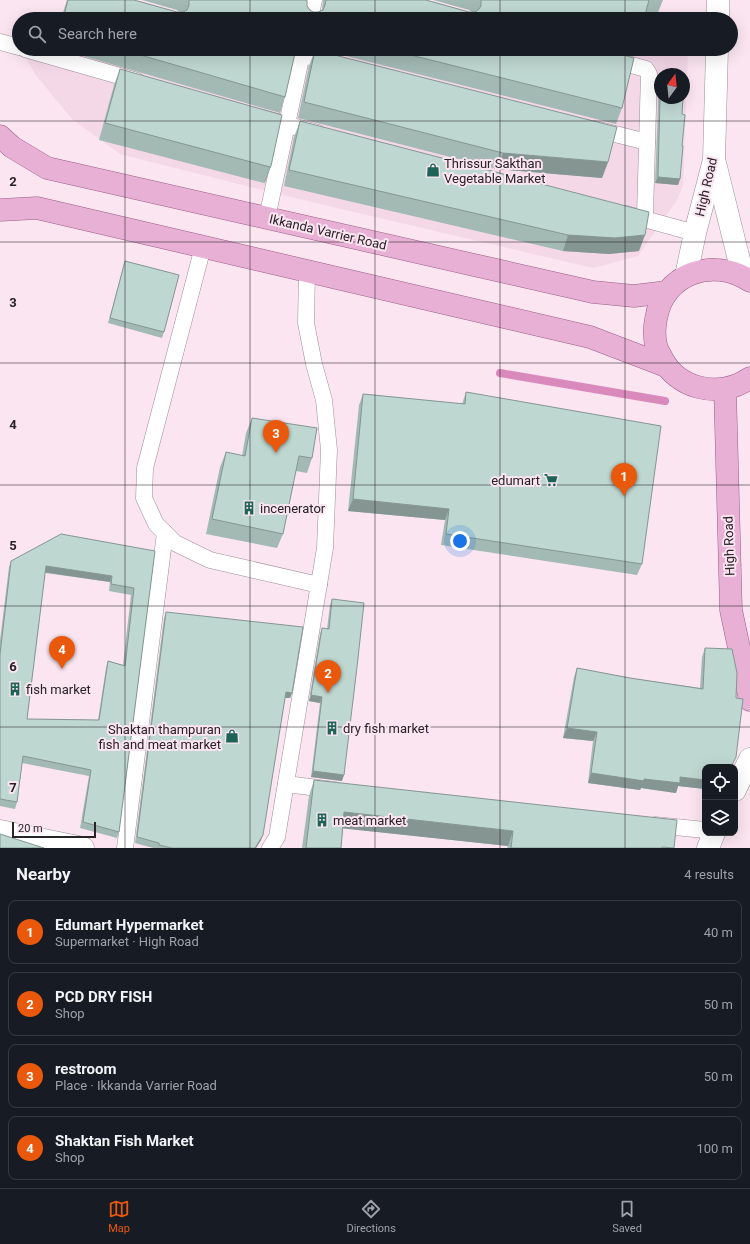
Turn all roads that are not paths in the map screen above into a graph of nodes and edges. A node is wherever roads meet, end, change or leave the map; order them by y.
1 (314, 0) edge
2 (718, 0) edge
3 (311, 12) edge
4 (718, 12) edge
5 (0, 42) edge
6 (12, 45) edge
7 (49, 56) edge
8 (301, 56) edge
9 (314, 56) edge
10 (599, 56) edge
11 (717, 56) edge
12 (348, 67) edge
13 (152, 86) edge
14 (242, 112) edge
15 (287, 125) junction
16 (578, 125) edge
17 (0, 136) edge
18 (333, 137) edge
19 (647, 142) junction
20 (714, 160) junction
21 (0, 210) edge
22 (611, 210) edge
23 (267, 218) junction
24 (642, 218) junction
25 (695, 233) junction
26 (203, 247) junction
27 (307, 271) junction
28 (686, 276) junction
29 (746, 278) edge
30 (667, 292) junction
31 (666, 366) junction
32 (750, 378) edge
33 (725, 389) junction
34 (165, 533) junction
35 (319, 585) junction
36 (750, 700) edge
37 (750, 759) edge
38 (286, 784) junction
39 (738, 784) edge
40 (349, 791) edge
41 (642, 823) edge
42 (702, 830) edge
43 (0, 831) edge
44 (713, 836) edge
45 (83, 848) edge
46 (126, 848) edge
47 (270, 848) edge
48 (708, 848) edge

1 - 3 lane
2 - 4 main road
5 - 6 lane
7 - 13 lane
8 - 15 lane
9 - 12 lane
10 - 19 lane
11 - 20 main road, High Road
14 - 15 lane
15 - 18 lane
15 - 23 lane
16 - 19 lane
17 - 23 main road, Ikkanda Varrier Road
19 - 24 lane
20 - 25 main road, High Road
20 - 29 main road
21 - 26 main road
22 - 24 lane
23 - 30 main road, Ikkanda Varrier Road
24 - 25 lane
25 - 28 main road, High Road
26 - 27 main road
26 - 34 lane
27 - 31 main road
27 - 35 lane
28 - 29 main road
28 - 30 main road
30 - 31 main road
31 - 33 main road
32 - 33 main road
33 - 36 main road, High Road
34 - 35 lane
34 - 46 lane
35 - 38 lane
37 - 39 main road
38 - 40 lane
38 - 47 lane
41 - 42 lane
43 - 45 main road
44 - 48 main road

